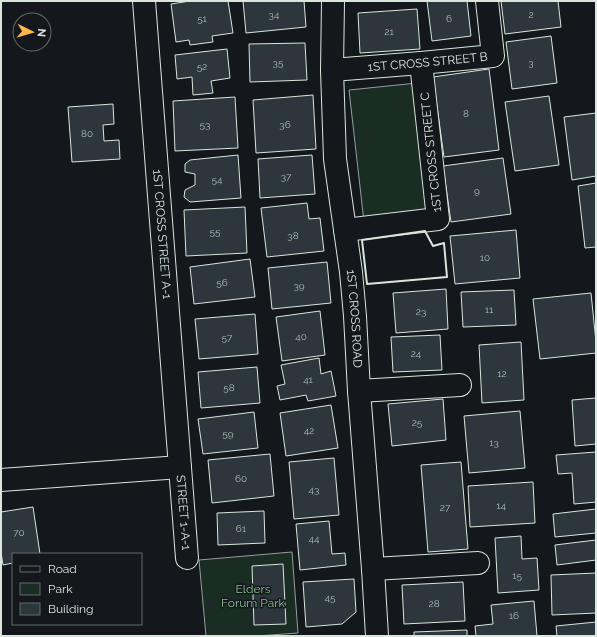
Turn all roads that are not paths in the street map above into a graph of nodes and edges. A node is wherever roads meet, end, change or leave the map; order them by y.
1 (144, 1) edge
2 (333, 1) edge
3 (488, 1) edge
4 (421, 63) junction
5 (332, 70) junction
6 (345, 230) junction
7 (460, 385) dead end
8 (360, 391) junction
9 (180, 467) junction
10 (1, 480) edge
11 (187, 558) dead end
12 (478, 563) dead end
13 (373, 569) junction
14 (377, 636) edge

1 - 9 street, 1ST CROSS STREET A-1
2 - 5 street, 1ST CROSS ROAD
3 - 4 street, 1ST CROSS STREET B
4 - 5 street, 1ST CROSS STREET B
4 - 6 street, 1ST CROSS STREET C
5 - 6 street, 1ST CROSS ROAD
6 - 8 street, 1ST CROSS ROAD
7 - 8 street
8 - 13 street, 1ST CROSS ROAD
9 - 10 street
9 - 11 street, STREET 1-A-1
12 - 13 street
13 - 14 street, 1ST CROSS ROAD

